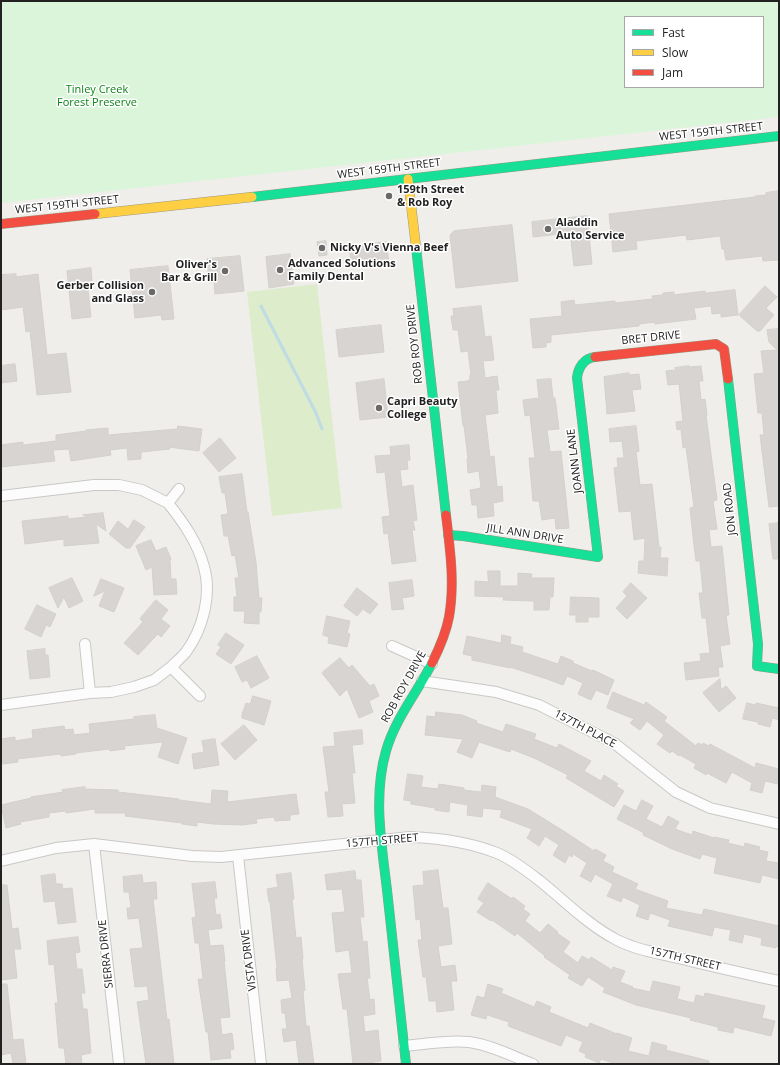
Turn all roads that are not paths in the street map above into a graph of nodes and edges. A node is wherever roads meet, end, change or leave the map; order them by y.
1 (779, 136) edge
2 (408, 179) junction
3 (1, 224) edge
4 (724, 349) joint
5 (581, 364) joint
6 (179, 489) dead end
7 (1, 496) edge
8 (168, 503) junction
9 (448, 535) junction
10 (598, 557) joint
11 (85, 644) dead end
12 (392, 646) dead end
13 (432, 664) junction
14 (171, 667) junction
15 (779, 669) edge
16 (422, 681) junction
17 (90, 693) junction
18 (200, 696) dead end
19 (1, 705) edge
20 (779, 824) edge
21 (381, 840) junction
22 (94, 844) junction
23 (238, 856) junction
24 (1, 861) edge
25 (779, 981) edge
26 (404, 1046) junction
27 (119, 1064) edge
28 (261, 1064) edge
29 (406, 1064) edge
30 (533, 1064) edge

1 - 2 street, WEST 159TH STREET
2 - 3 street, WEST 159TH STREET
2 - 9 street, ROB ROY DRIVE
4 - 5 street, BRET DRIVE
4 - 15 street, JON ROAD
5 - 10 street, JOANN LANE
6 - 8 street
7 - 8 street
8 - 14 street
9 - 10 street, JILL ANN DRIVE
9 - 13 street, ROB ROY DRIVE
11 - 17 street
12 - 13 street
13 - 16 street, ROB ROY DRIVE
14 - 17 street
14 - 18 street
16 - 20 street, 157TH PLACE
16 - 21 street, ROB ROY DRIVE
17 - 19 street
21 - 23 street, 157TH STREET
21 - 25 street, 157TH STREET
21 - 26 street, ROB ROY DRIVE
22 - 23 street, 157TH STREET
22 - 24 street, 157TH STREET
22 - 27 street, SIERRA DRIVE
23 - 28 street, VISTA DRIVE
26 - 29 street, ROB ROY DRIVE
26 - 30 street

